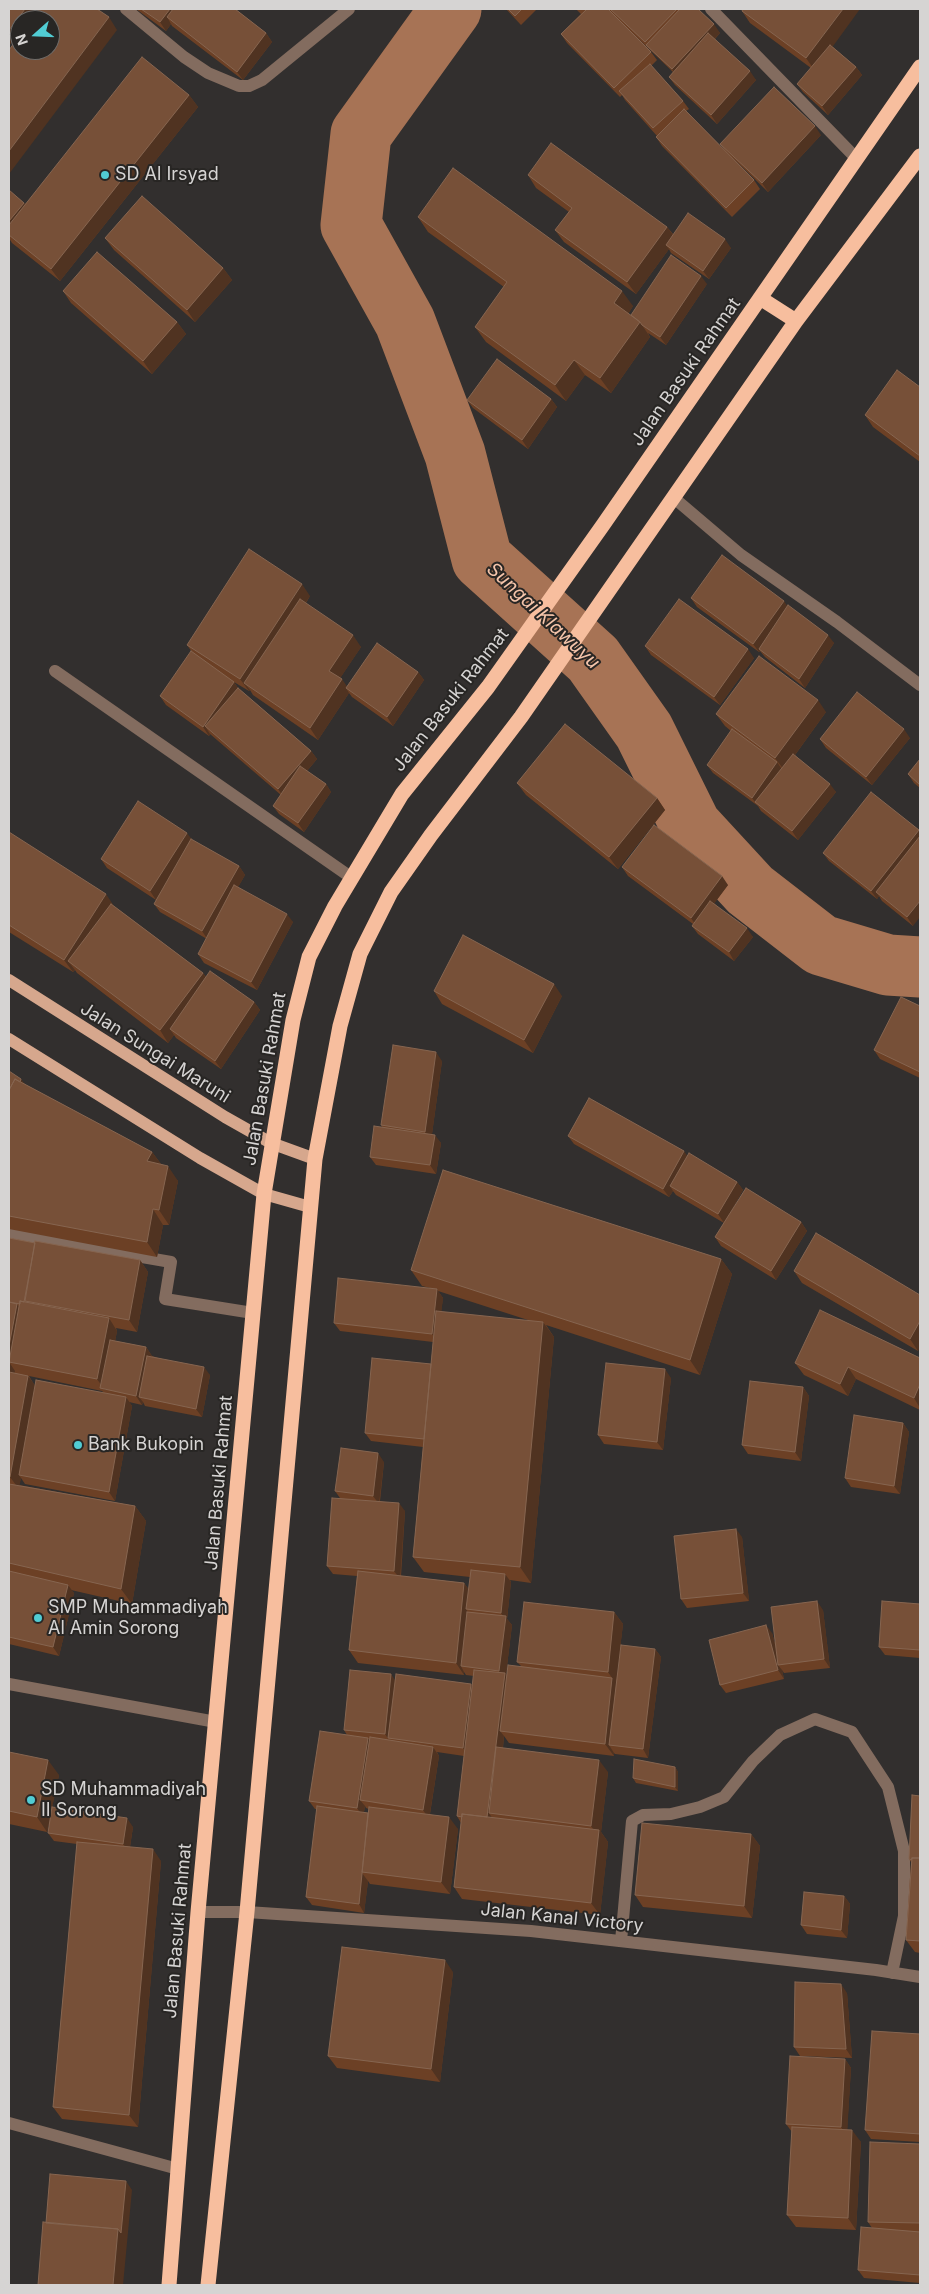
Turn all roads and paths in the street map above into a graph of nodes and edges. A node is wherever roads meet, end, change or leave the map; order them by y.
1 (126, 9) edge
2 (348, 9) edge
3 (711, 9) edge
4 (920, 67) edge
5 (920, 156) edge
6 (856, 158) junction
7 (760, 298) junction
8 (796, 321) junction
9 (674, 498) junction
10 (55, 671) dead end
11 (920, 685) edge
12 (352, 878) junction
13 (9, 980) edge
14 (9, 1039) edge
15 (271, 1144) junction
16 (315, 1158) junction
17 (264, 1194) junction
18 (310, 1208) junction
19 (9, 1234) edge
20 (253, 1313) junction
21 (9, 1684) edge
22 (216, 1722) junction
23 (198, 1912) junction
24 (247, 1912) junction
25 (621, 1941) junction
26 (892, 1973) junction
27 (920, 1977) edge
28 (9, 2123) edge
29 (178, 2169) junction
30 (169, 2285) edge
31 (208, 2285) edge

1 - 2 street
3 - 6 street
4 - 6 highway, Jalan Basuki Rahmat
5 - 8 highway
6 - 7 highway, Jalan Basuki Rahmat
7 - 8 highway
7 - 12 highway, Jalan Basuki Rahmat
8 - 9 highway
9 - 11 street
9 - 16 highway
10 - 12 street
12 - 15 highway, Jalan Basuki Rahmat
13 - 15 main road, Jalan Sungai Maruni
14 - 17 main road
15 - 16 main road, Jalan Sungai Maruni
15 - 17 highway, Jalan Basuki Rahmat
16 - 18 highway
17 - 18 main road
17 - 20 highway, Jalan Basuki Rahmat
18 - 24 highway
19 - 20 street
20 - 22 highway, Jalan Basuki Rahmat
21 - 22 street
22 - 23 highway, Jalan Basuki Rahmat
23 - 24 street, Jalan Kanal Victory
23 - 29 highway, Jalan Basuki Rahmat
24 - 25 street, Jalan Kanal Victory
24 - 31 highway
25 - 26 street, Jalan Kanal Victory
25 - 26 street
26 - 27 street, Jalan Kanal Victory
28 - 29 street
29 - 30 highway, Jalan Basuki Rahmat

